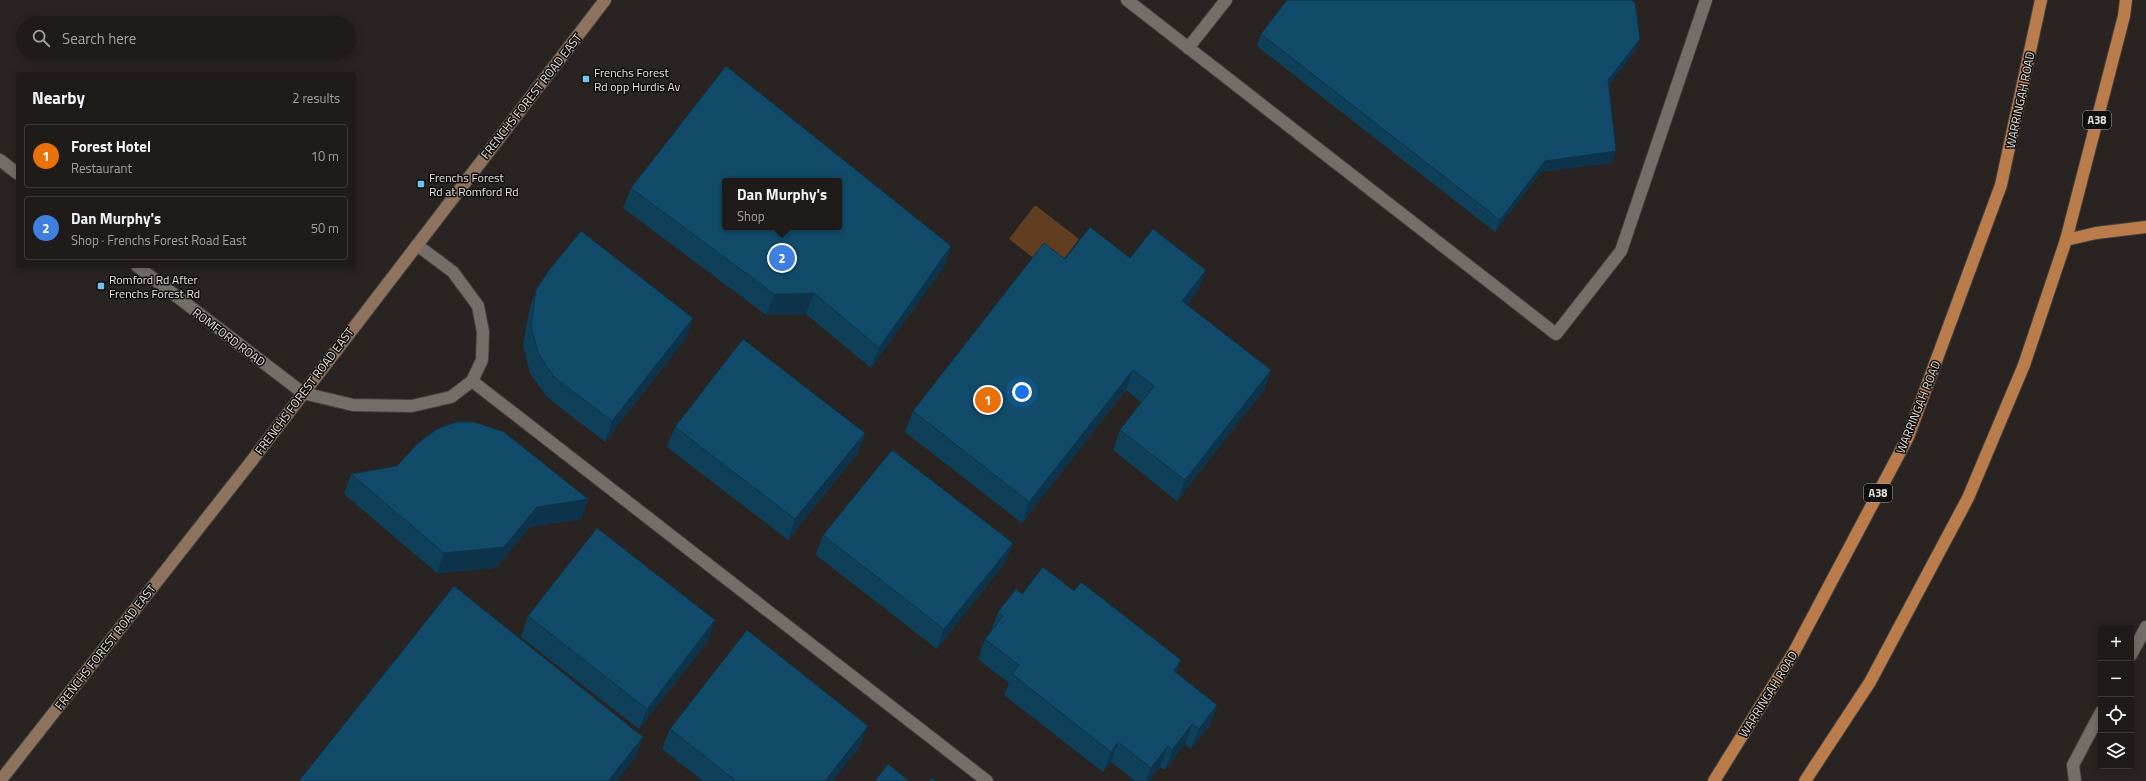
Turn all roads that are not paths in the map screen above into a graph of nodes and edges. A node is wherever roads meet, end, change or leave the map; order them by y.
1 (605, 0) edge
2 (1127, 0) edge
3 (1226, 0) edge
4 (1706, 0) edge
5 (2041, 0) edge
6 (2126, 0) edge
7 (1188, 48) junction
8 (0, 160) edge
9 (16, 172) edge
10 (2146, 227) edge
11 (2066, 240) junction
12 (417, 245) junction
13 (140, 268) edge
14 (472, 381) junction
15 (303, 393) junction
16 (2146, 627) edge
17 (2134, 649) edge
18 (2098, 718) edge
19 (0, 781) edge
20 (987, 781) edge
21 (1714, 781) edge
22 (1805, 781) edge
23 (2075, 781) edge

1 - 12 main road, FRENCHS FOREST ROAD EAST
2 - 7 street
3 - 7 street
4 - 7 street
5 - 21 highway, WARRINGAH ROAD / A38
6 - 11 highway, A38
8 - 9 street
10 - 11 highway
11 - 22 highway, A38
12 - 14 street
12 - 15 main road, FRENCHS FOREST ROAD EAST
13 - 15 street, ROMFORD ROAD
14 - 15 street
14 - 20 street
15 - 19 main road, FRENCHS FOREST ROAD EAST
16 - 17 street
18 - 23 street

